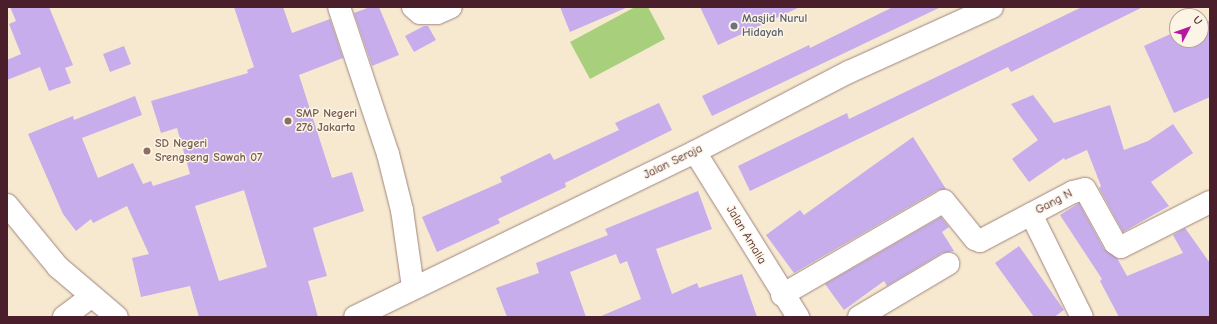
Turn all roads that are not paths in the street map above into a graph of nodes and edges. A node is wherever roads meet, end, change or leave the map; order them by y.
1 (340, 7) edge
2 (413, 7) edge
3 (451, 7) edge
4 (992, 7) edge
5 (695, 152) junction
6 (1210, 202) edge
7 (7, 205) edge
8 (1031, 214) junction
9 (948, 264) dead end
10 (413, 287) junction
11 (782, 295) junction
12 (92, 296) junction
13 (64, 317) edge
14 (117, 317) edge
15 (355, 317) edge
16 (798, 317) edge
17 (859, 317) edge
18 (1082, 317) edge

1 - 10 street
2 - 3 street
4 - 5 street, Jalan Seroja
5 - 10 street, Jalan Seroja
5 - 11 street, Jalan Amalia
6 - 8 street, Gang N
7 - 12 street
8 - 11 street, Gang N
8 - 18 street
9 - 17 street
10 - 15 street, Jalan Seroja
11 - 16 street, Jalan Amalia
12 - 13 street
12 - 14 street

